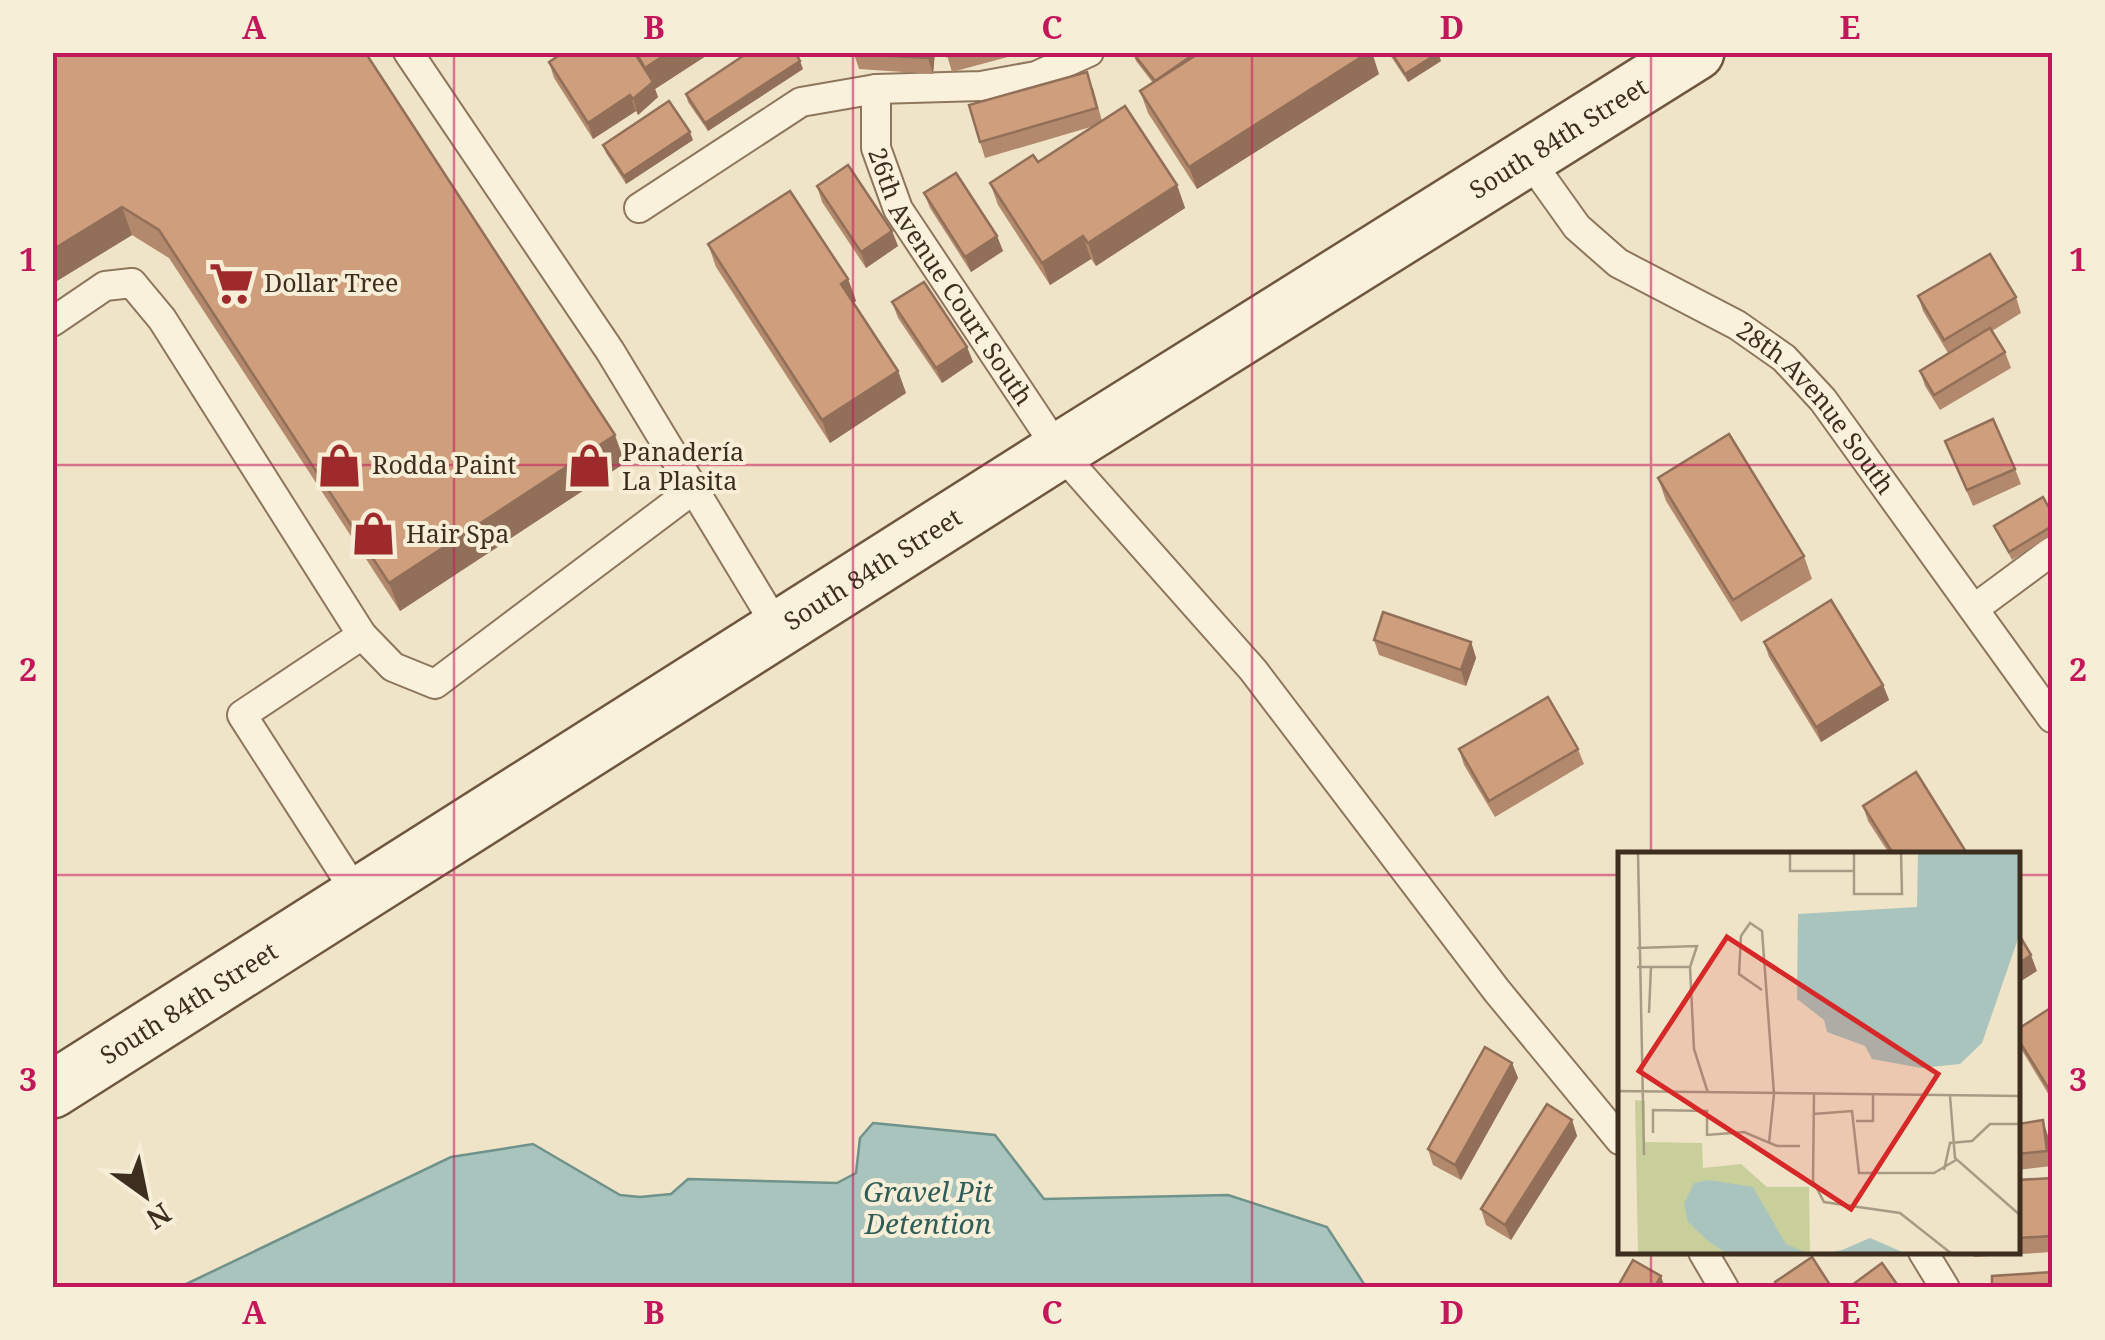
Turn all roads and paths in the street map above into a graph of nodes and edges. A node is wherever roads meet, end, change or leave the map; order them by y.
1 (408, 52) edge
2 (1090, 52) edge
3 (1696, 52) edge
4 (876, 89) junction
5 (1527, 157) junction
6 (639, 208) dead end
7 (52, 322) edge
8 (1059, 451) junction
9 (694, 489) junction
10 (2052, 550) edge
11 (1975, 608) junction
12 (779, 630) junction
13 (362, 634) junction
14 (2052, 718) edge
15 (359, 897) junction
16 (52, 1090) edge
17 (1618, 1134) edge
18 (1705, 1255) edge
19 (1925, 1255) edge
20 (1724, 1288) edge
21 (1945, 1288) edge

1 - 9 lane
2 - 4 lane
3 - 5 main road, South 84th Street
4 - 6 lane
4 - 8 lane, 26th Avenue Court South
5 - 8 main road, South 84th Street
5 - 11 lane, 28th Avenue South
7 - 13 lane
8 - 12 main road, South 84th Street
8 - 17 lane, 26th Avenue Court South
9 - 12 lane
9 - 13 lane
10 - 11 lane
11 - 14 lane, 28th Avenue South
12 - 15 main road, South 84th Street
13 - 15 lane
15 - 16 main road, South 84th Street
18 - 20 lane
19 - 21 lane

